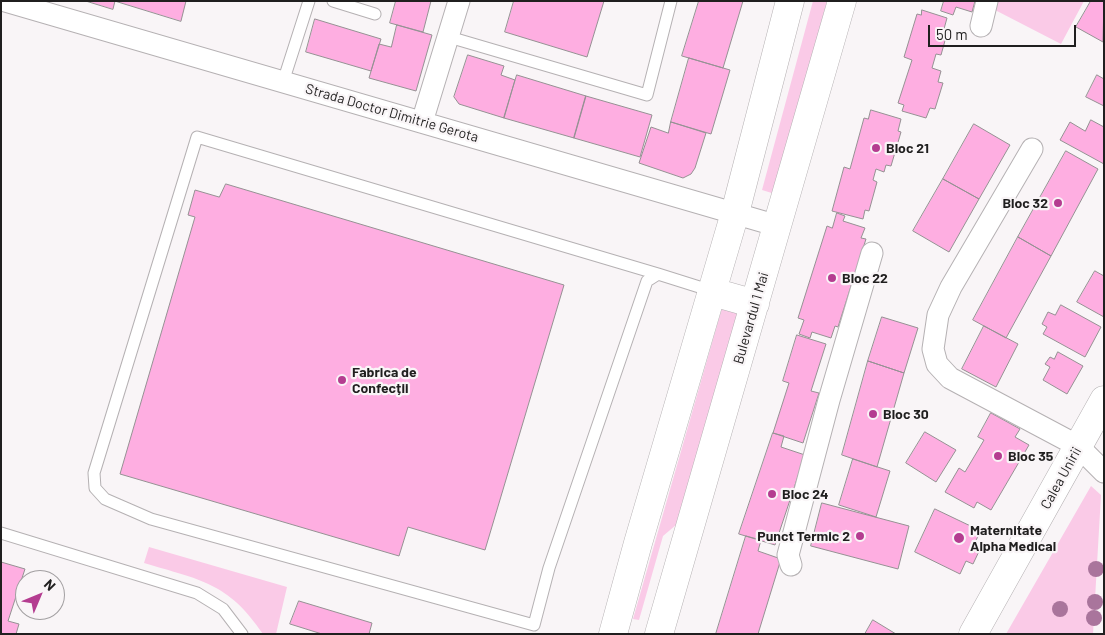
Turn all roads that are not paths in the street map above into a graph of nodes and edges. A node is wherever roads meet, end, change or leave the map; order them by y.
1 (5, 1) edge
2 (309, 1) edge
3 (333, 1) edge
4 (459, 1) edge
5 (671, 1) edge
6 (790, 1) edge
7 (842, 1) edge
8 (987, 1) edge
9 (33, 5) edge
10 (375, 14) dead end
11 (981, 26) dead end
12 (449, 37) junction
13 (283, 82) junction
14 (422, 122) junction
15 (1032, 148) dead end
16 (736, 212) junction
17 (778, 226) junction
18 (872, 253) dead end
19 (658, 274) junction
20 (713, 292) junction
21 (755, 304) junction
22 (1104, 400) edge
23 (1078, 446) junction
24 (1104, 472) edge
25 (1, 533) edge
26 (791, 565) dead end
27 (533, 629) edge
28 (242, 634) edge
29 (613, 634) edge
30 (659, 634) edge
31 (973, 634) edge

1 - 9 street, Strada Doctor Dimitrie Gerota
2 - 13 lane
3 - 10 lane
4 - 12 street
5 - 12 lane
6 - 16 main road
7 - 17 main road, Bulevardul 1 Mai
8 - 11 street
9 - 13 street, Strada Doctor Dimitrie Gerota
12 - 14 street
13 - 14 street, Strada Doctor Dimitrie Gerota
14 - 16 street, Strada Doctor Dimitrie Gerota
15 - 23 street
16 - 17 street, Strada Doctor Dimitrie Gerota
16 - 20 main road
17 - 21 main road, Bulevardul 1 Mai
18 - 26 street
19 - 20 lane
19 - 27 lane
19 - 27 lane
20 - 21 main road
20 - 29 main road
21 - 30 main road, Bulevardul 1 Mai
22 - 23 main road, Calea Unirii
23 - 24 street
23 - 31 main road, Calea Unirii
25 - 28 lane

